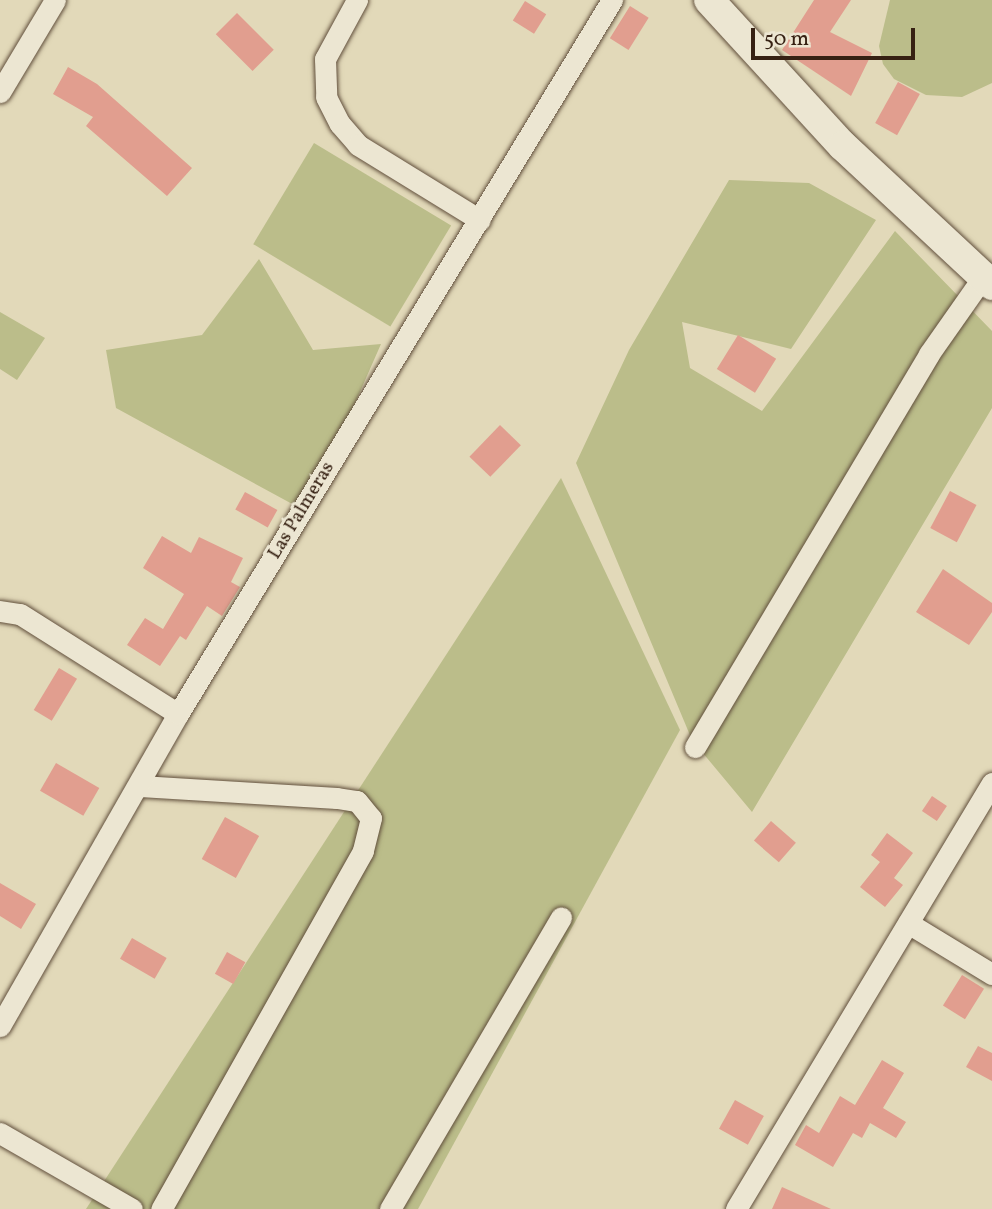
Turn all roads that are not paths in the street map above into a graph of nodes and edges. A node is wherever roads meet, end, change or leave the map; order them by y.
1 (55, 0) edge
2 (357, 0) edge
3 (612, 0) edge
4 (709, 0) edge
5 (0, 92) edge
6 (480, 220) junction
7 (988, 281) edge
8 (0, 611) edge
9 (178, 714) junction
10 (695, 747) dead end
11 (992, 782) edge
12 (140, 786) junction
13 (561, 916) dead end
14 (908, 923) junction
15 (992, 974) edge
16 (0, 1026) edge
17 (0, 1133) edge
18 (132, 1209) edge
19 (161, 1209) edge
20 (390, 1209) edge
21 (736, 1209) edge

1 - 5 street
2 - 6 street
3 - 6 street, Las Palmeras
4 - 7 street
6 - 9 street, Las Palmeras
7 - 10 street
8 - 9 street
9 - 12 street, Las Palmeras
11 - 14 street
12 - 16 street, Las Palmeras
12 - 19 street
13 - 20 street
14 - 15 street
14 - 21 street
17 - 18 street

